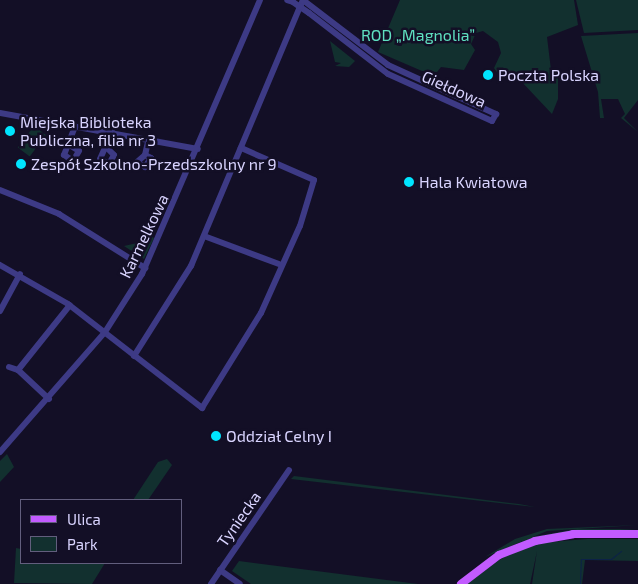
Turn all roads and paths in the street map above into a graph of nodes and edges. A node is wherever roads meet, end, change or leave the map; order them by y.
1 (260, 0) edge
2 (287, 0) edge
3 (303, 0) edge
4 (300, 7) junction
5 (368, 50) junction
6 (362, 57) junction
7 (431, 84) junction
8 (428, 92) junction
9 (448, 92) junction
10 (444, 99) junction
11 (0, 113) edge
12 (75, 126) junction
13 (112, 132) junction
14 (149, 137) junction
15 (71, 146) dead end
16 (241, 148) junction
17 (198, 149) junction
18 (108, 150) dead end
19 (145, 155) dead end
20 (0, 190) edge
21 (204, 236) junction
22 (279, 264) junction
23 (0, 265) edge
24 (145, 268) junction
25 (20, 274) junction
26 (70, 305) junction
27 (0, 311) edge
28 (105, 332) junction
29 (134, 356) junction
30 (9, 367) dead end
31 (18, 370) junction
32 (49, 399) junction
33 (0, 452) edge
34 (289, 470) dead end
35 (638, 534) edge
36 (220, 570) junction
37 (211, 584) edge
38 (240, 584) edge
39 (461, 584) edge

1 - 17 street, Karmelkowa
2 - 4 street, Giełdowa
3 - 4 street
3 - 5 street, Giełdowa
4 - 6 street, Giełdowa
4 - 16 street
5 - 6 street
5 - 7 street, Giełdowa
6 - 8 street, Giełdowa
7 - 8 street
7 - 9 street, Giełdowa
8 - 10 street, Giełdowa
9 - 10 street
9 - 10 street, Giełdowa
11 - 12 street
12 - 13 street
12 - 15 street
13 - 14 street
13 - 18 street
14 - 17 street
14 - 19 street
16 - 21 street
16 - 22 street
17 - 24 street, Karmelkowa
20 - 24 street
21 - 22 street
21 - 29 street
22 - 29 street
23 - 25 street
24 - 28 street, Karmelkowa
25 - 26 street
25 - 27 street
26 - 28 street
26 - 31 street
28 - 29 street
28 - 32 street, Karmelkowa
30 - 31 street
31 - 32 street
32 - 33 street, Karmelkowa
34 - 36 street, Tyniecka
35 - 39 main road
36 - 37 street, Tyniecka
36 - 38 street

